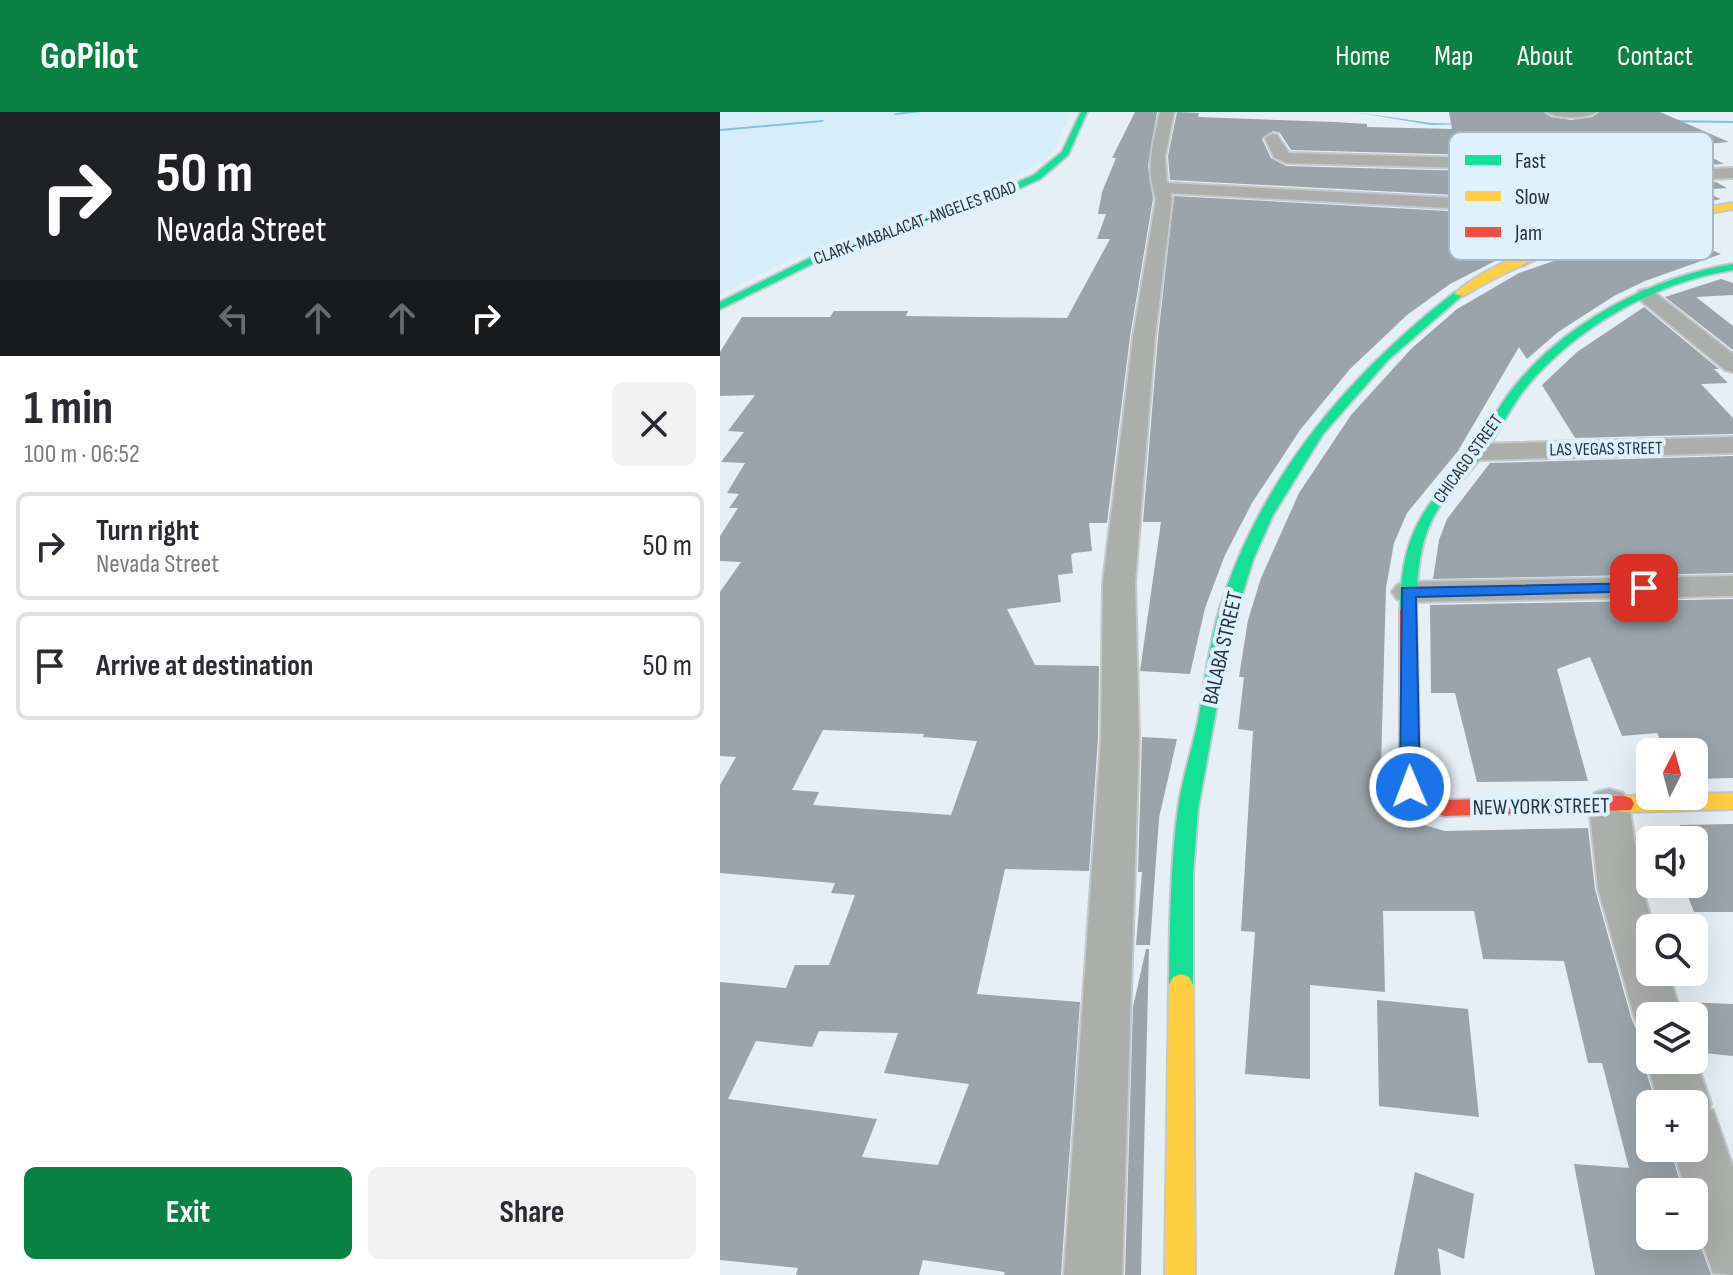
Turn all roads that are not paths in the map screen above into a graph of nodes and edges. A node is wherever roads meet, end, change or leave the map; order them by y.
1 (1084, 112) edge
2 (1167, 112) edge
3 (1554, 112) edge
4 (1589, 112) edge
5 (1272, 138) dead end
6 (1449, 162) edge
7 (1733, 173) edge
8 (1713, 174) edge
9 (1162, 188) junction
10 (1449, 203) edge
11 (1733, 206) edge
12 (1713, 210) edge
13 (1523, 260) edge
14 (1733, 267) edge
15 (1646, 295) junction
16 (720, 306) edge
17 (1733, 365) edge
18 (1733, 445) edge
19 (1478, 452) junction
20 (1733, 586) edge
21 (1408, 592) junction
22 (1733, 801) edge
23 (1609, 805) junction
24 (1445, 808) joint
25 (1654, 1002) edge
26 (1708, 1151) edge
27 (1733, 1253) edge
28 (1093, 1275) edge
29 (1180, 1275) edge

1 - 16 street, CLARK-MABALACAT-ANGELES ROAD
2 - 9 street
3 - 4 street
5 - 6 street
7 - 8 street
9 - 10 street
9 - 28 street
11 - 12 street, BALABA STREET
13 - 29 street, BALABA STREET
14 - 15 street, CHICAGO STREET
15 - 17 street
15 - 19 street, CHICAGO STREET
18 - 19 street, LAS VEGAS STREET
19 - 21 street, CHICAGO STREET
20 - 21 street
21 - 24 street, CHICAGO STREET
22 - 23 street, NEW YORK STREET
23 - 24 street, NEW YORK STREET
23 - 25 street
26 - 27 street

